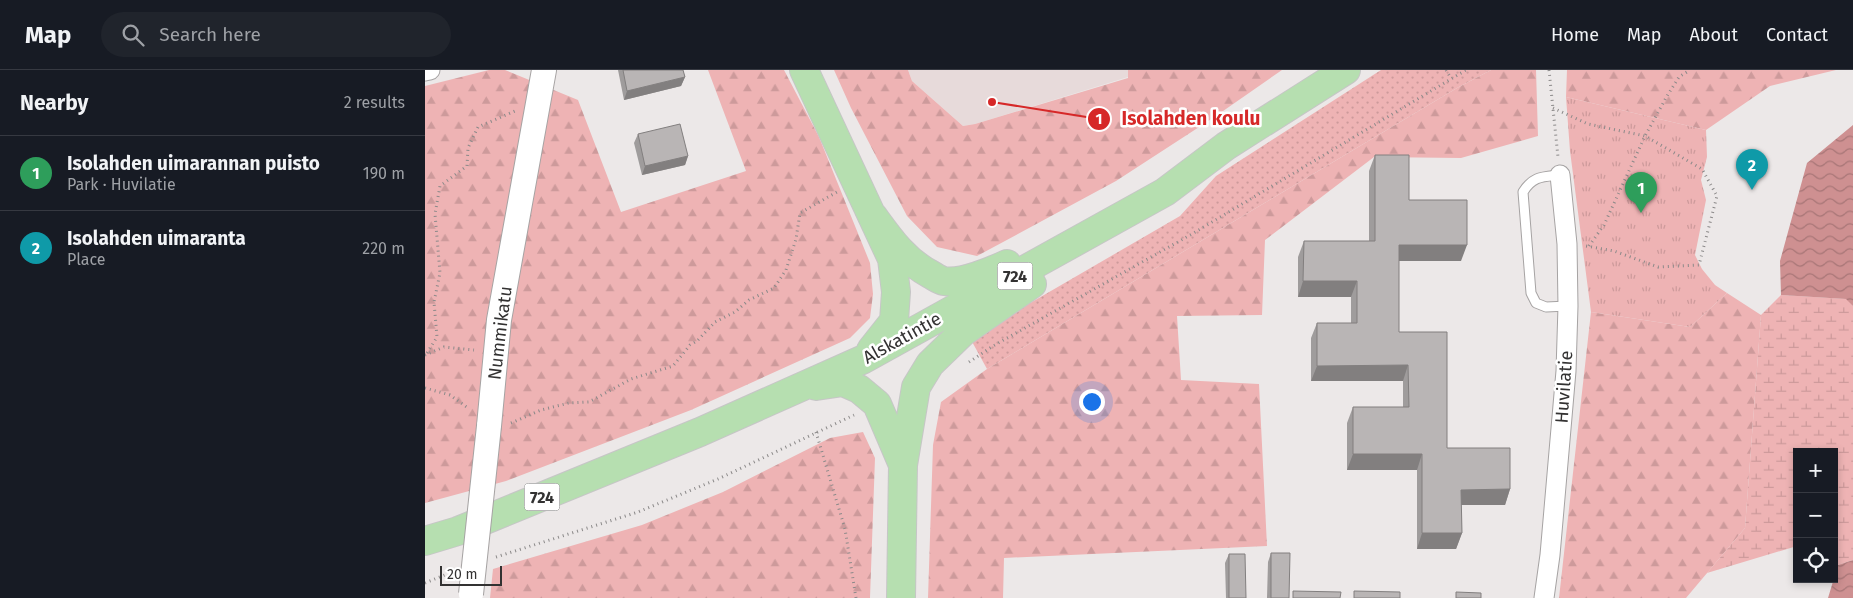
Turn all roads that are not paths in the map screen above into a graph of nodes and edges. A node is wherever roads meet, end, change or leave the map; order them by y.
1 (430, 70) edge
2 (544, 70) edge
3 (804, 70) edge
4 (1346, 70) edge
5 (425, 71) edge
6 (1226, 146) junction
7 (1560, 175) joint
8 (1165, 192) junction
9 (873, 216) junction
10 (1568, 306) junction
11 (864, 359) junction
12 (800, 389) junction
13 (903, 465) junction
14 (425, 541) edge
15 (471, 596) edge
16 (901, 598) edge
17 (1544, 598) edge

1 - 5 street
2 - 15 street, Nummikatu, bridge
3 - 9 main road
4 - 6 main road, Alskatintie / 724
6 - 8 main road, Alskatintie / 724
6 - 9 main road
7 - 10 street, Huvilatie
7 - 10 lane
8 - 11 main road, Alskatintie / 724
8 - 13 main road
9 - 11 main road
10 - 17 street, Huvilatie
11 - 12 main road, Alskatintie / 724
12 - 13 main road
12 - 14 main road, Alskatintie / 724
13 - 16 main road

